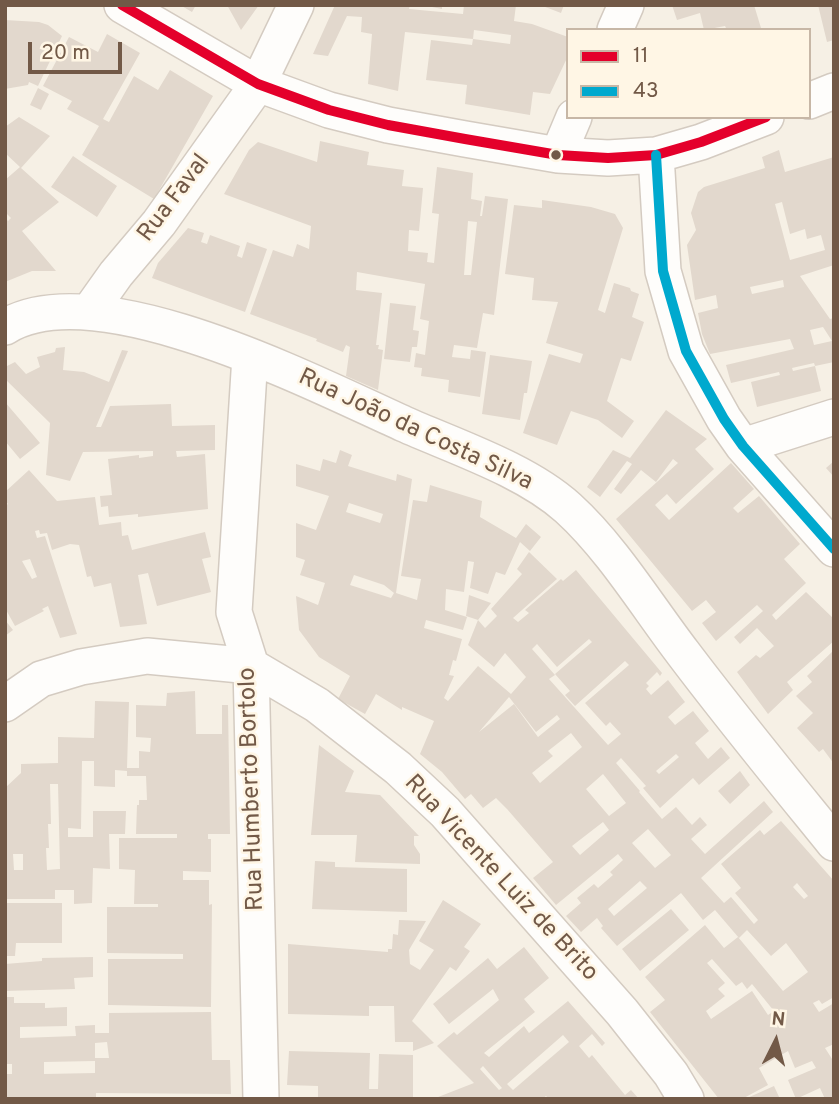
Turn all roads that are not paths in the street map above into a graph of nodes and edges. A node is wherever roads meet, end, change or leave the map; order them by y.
1 (121, 5) edge
2 (296, 5) edge
3 (626, 5) edge
4 (616, 28) edge
5 (258, 84) junction
6 (834, 91) edge
7 (811, 100) edge
8 (573, 119) edge
9 (761, 119) edge
10 (558, 155) junction
11 (656, 155) junction
12 (89, 312) junction
13 (5, 327) edge
14 (250, 356) junction
15 (834, 417) edge
16 (743, 446) junction
17 (834, 549) edge
18 (251, 666) junction
19 (5, 704) edge
20 (834, 843) edge
21 (261, 1099) edge
22 (686, 1099) edge

1 - 5 street
2 - 5 street, Rua Faval
3 - 4 street
5 - 10 street
5 - 12 street, Rua Faval
6 - 7 street
8 - 10 street
9 - 11 street
10 - 11 street
11 - 16 street
12 - 13 street, Rua João da Costa Silva
12 - 14 street, Rua João da Costa Silva
14 - 18 street, Rua Humberto Bortolo
14 - 20 street, Rua João da Costa Silva
15 - 16 street
16 - 17 street
18 - 19 street
18 - 21 street, Rua Humberto Bortolo
18 - 22 street, Rua Vicente Luiz de Brito

